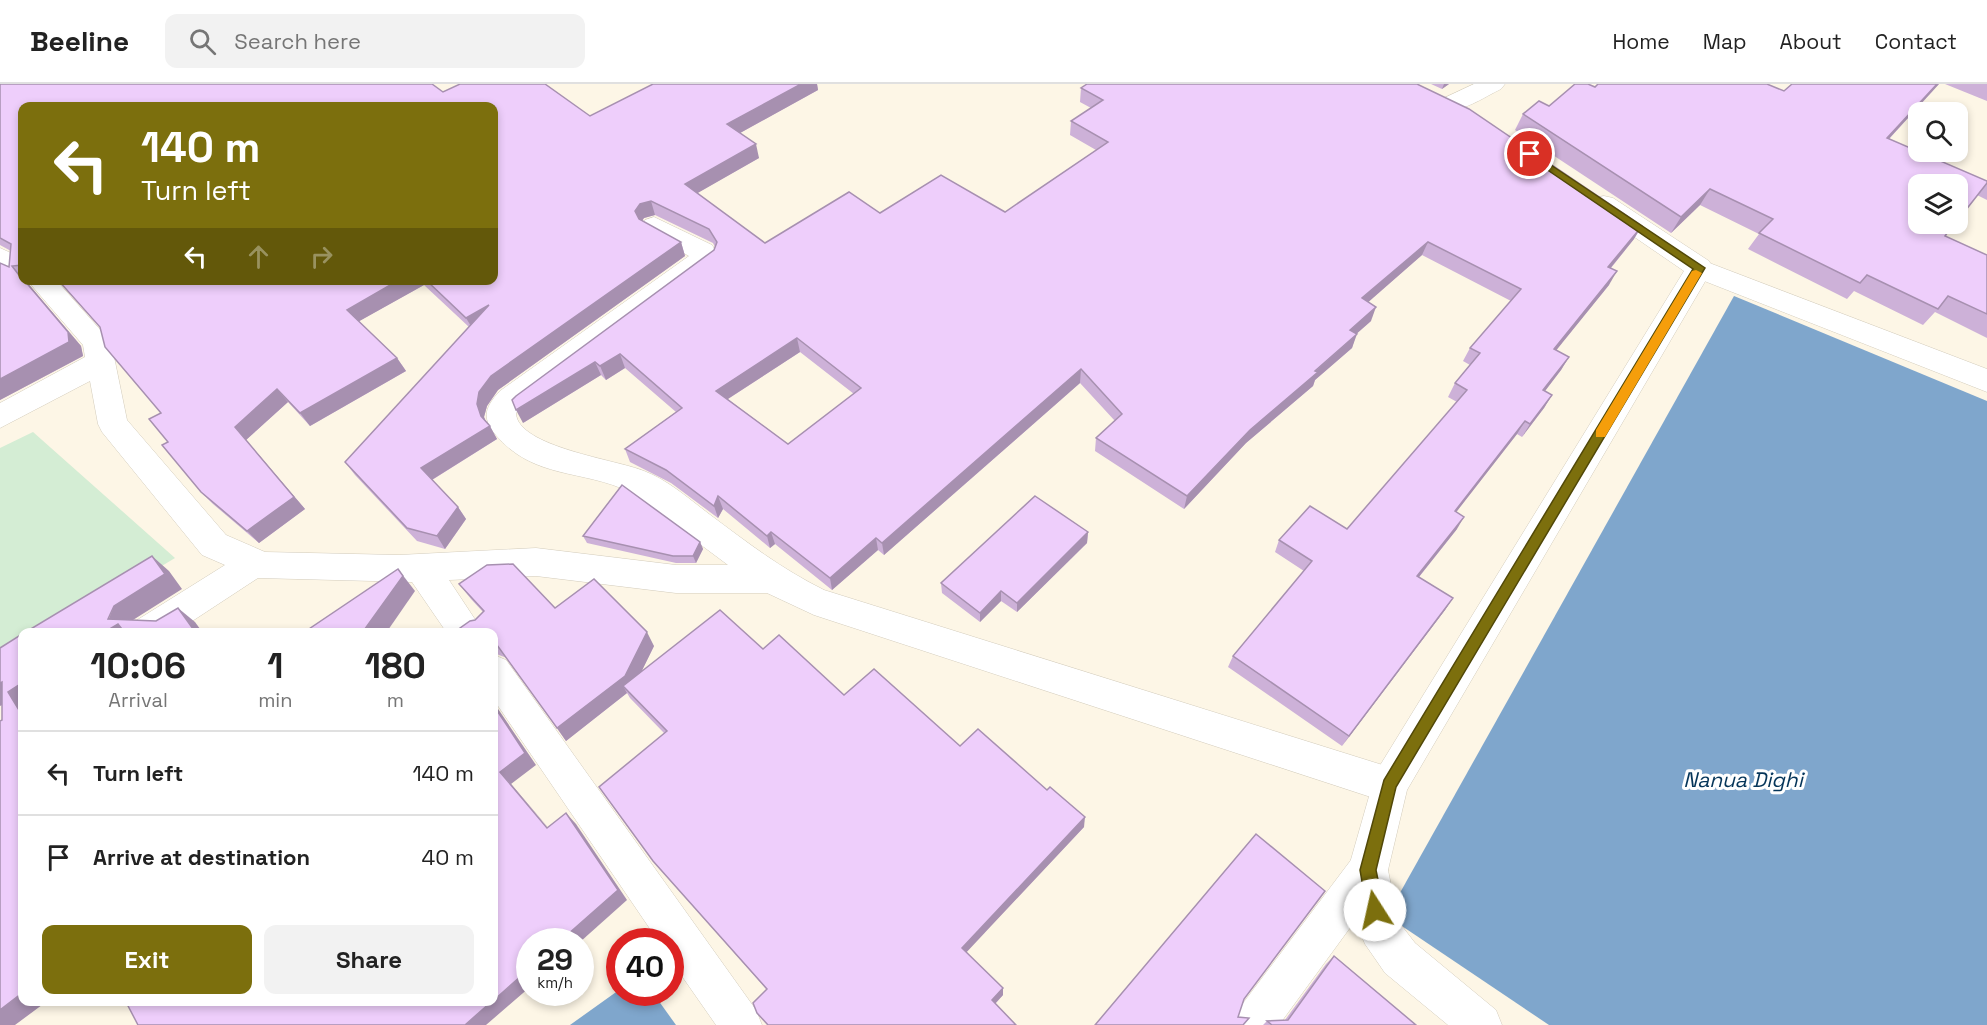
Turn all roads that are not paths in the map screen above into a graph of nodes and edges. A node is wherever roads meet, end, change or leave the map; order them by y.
1 (1493, 84) edge
2 (1484, 122) edge
3 (1582, 189) edge
4 (654, 226) edge
5 (0, 257) edge
6 (18, 268) edge
7 (1699, 268) junction
8 (45, 285) edge
9 (101, 362) junction
10 (1987, 381) edge
11 (0, 417) edge
12 (255, 563) junction
13 (421, 568) junction
14 (771, 579) junction
15 (154, 628) edge
16 (463, 628) edge
17 (498, 677) edge
18 (1389, 785) junction
19 (1368, 870) junction
20 (741, 1025) edge
21 (1252, 1025) edge
22 (1481, 1025) edge

1 - 2 street
3 - 7 street
4 - 14 street
5 - 6 street
7 - 10 street
7 - 18 street
8 - 9 street
9 - 11 street
9 - 12 street
12 - 13 street
12 - 15 street
13 - 14 street
13 - 16 street
14 - 18 street
17 - 20 street
18 - 19 street
19 - 21 street
19 - 22 street

